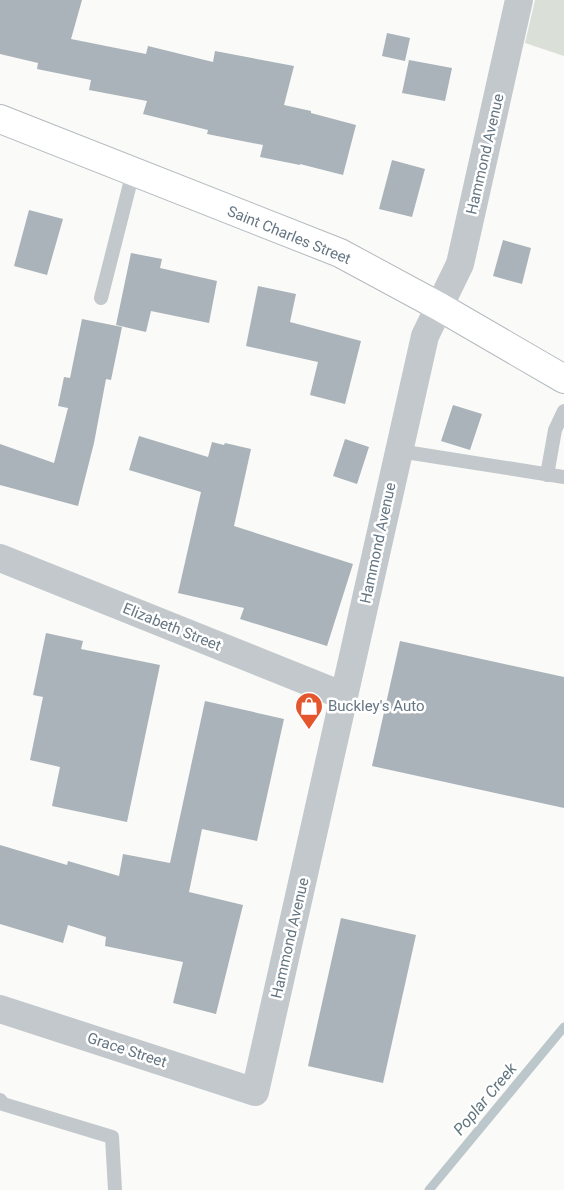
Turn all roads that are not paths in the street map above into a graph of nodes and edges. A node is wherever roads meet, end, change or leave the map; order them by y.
1 (519, 0) edge
2 (0, 119) edge
3 (133, 172) junction
4 (101, 298) dead end
5 (440, 308) junction
6 (564, 378) edge
7 (564, 412) edge
8 (398, 451) junction
9 (546, 474) junction
10 (564, 477) edge
11 (0, 558) edge
12 (344, 696) junction
13 (0, 1009) edge
14 (255, 1092) joint
15 (0, 1100) edge
16 (116, 1190) edge

1 - 5 street, Hammond Avenue
2 - 3 main road, Saint Charles Street
3 - 4 lane
3 - 5 main road, Saint Charles Street
5 - 6 main road, Saint Charles Street
5 - 8 street, Hammond Avenue
7 - 9 lane
8 - 9 lane
8 - 12 street, Hammond Avenue
9 - 10 lane
11 - 12 street, Elizabeth Street
12 - 14 street, Hammond Avenue
13 - 14 street, Grace Street
15 - 16 lane

